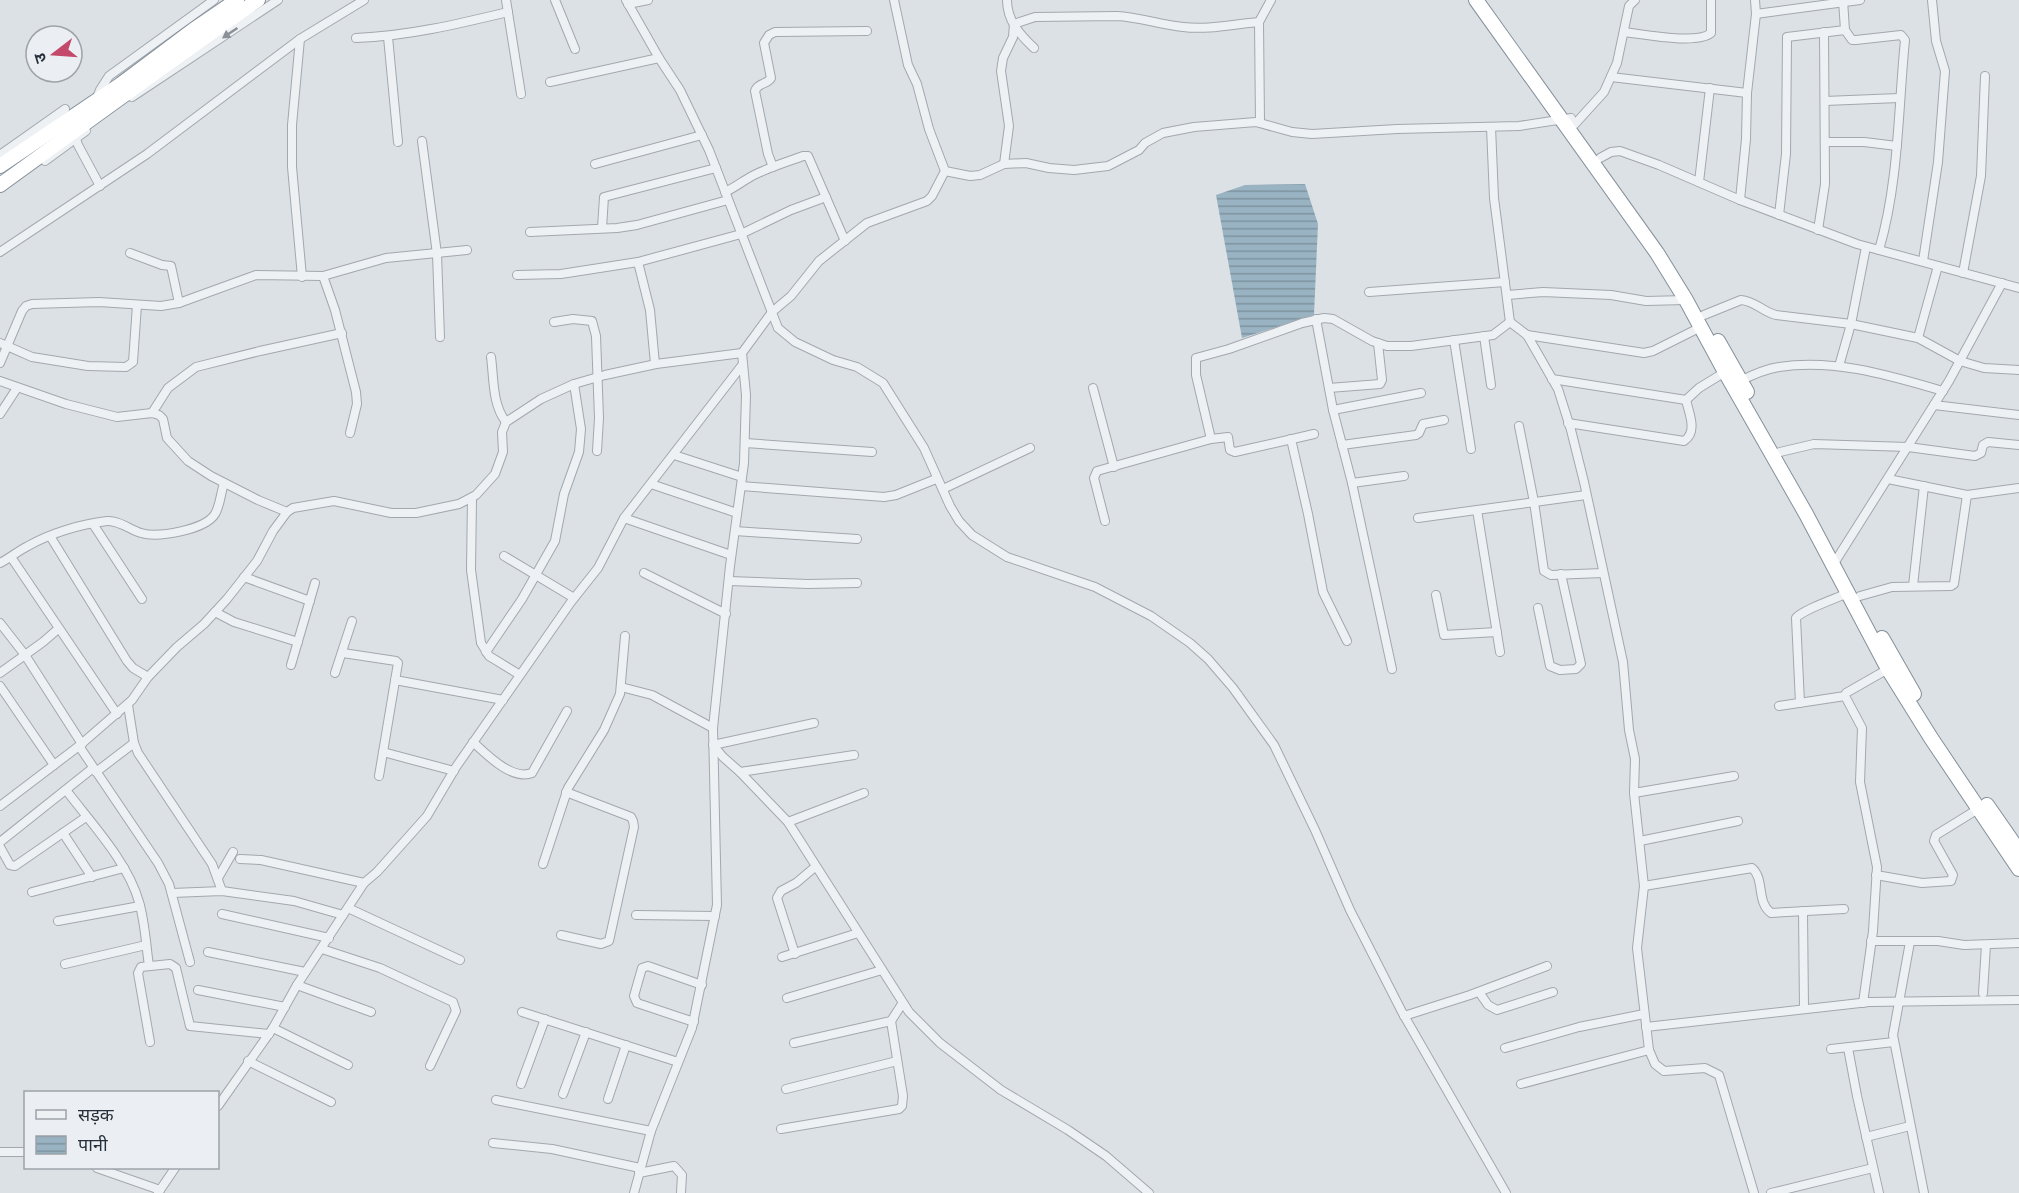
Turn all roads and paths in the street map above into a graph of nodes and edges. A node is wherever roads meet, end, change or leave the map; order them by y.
1 (214, 0) edge
2 (237, 0) edge
3 (258, 0) edge
4 (278, 0) edge
5 (364, 0) edge
6 (506, 0) edge
7 (555, 0) edge
8 (648, 0) edge
9 (894, 0) edge
10 (1007, 0) edge
11 (1271, 0) edge
12 (1476, 0) edge
13 (1486, 0) edge
14 (1635, 0) edge
15 (1711, 0) edge
16 (1755, 0) edge
17 (1860, 0) edge
18 (1932, 0) edge
19 (1843, 1) edge
20 (627, 2) edge
21 (508, 12) junction
22 (1756, 14) junction
23 (1259, 22) junction
24 (1014, 24) junction
25 (1845, 30) junction
26 (867, 32) dead end
27 (1624, 32) junction
28 (1824, 32) junction
29 (388, 37) junction
30 (356, 38) dead end
31 (300, 39) junction
32 (1034, 48) dead end
33 (575, 49) dead end
34 (659, 58) junction
35 (151, 68) junction
36 (1985, 76) dead end
37 (1611, 78) junction
38 (550, 82) dead end
39 (1710, 88) junction
40 (1747, 93) junction
41 (521, 94) dead end
42 (1899, 98) junction
43 (1825, 101) junction
44 (95, 102) junction
45 (65, 109) dead end
46 (1569, 120) junction
47 (1260, 123) junction
48 (1491, 127) junction
49 (702, 135) junction
50 (75, 136) junction
51 (422, 141) dead end
52 (398, 142) dead end
53 (1826, 142) junction
54 (1897, 146) junction
55 (0, 155) edge
56 (1600, 158) junction
57 (595, 164) dead end
58 (1004, 164) junction
59 (0, 166) edge
60 (773, 167) junction
61 (716, 168) junction
62 (945, 171) junction
63 (1699, 182) junction
64 (0, 185) edge
65 (100, 186) junction
66 (0, 193) edge
67 (727, 196) junction
68 (826, 197) junction
69 (1740, 200) junction
70 (1779, 215) junction
71 (602, 228) junction
72 (1818, 230) junction
73 (530, 232) dead end
74 (741, 234) junction
75 (845, 241) junction
76 (1866, 247) junction
77 (467, 250) dead end
78 (1879, 250) junction
79 (0, 252) edge
80 (130, 253) dead end
81 (437, 254) junction
82 (1923, 261) junction
83 (638, 262) junction
84 (1938, 266) junction
85 (1963, 273) junction
86 (517, 275) dead end
87 (323, 276) junction
88 (302, 277) junction
89 (1505, 282) junction
90 (2002, 284) junction
91 (2019, 288) edge
92 (1369, 292) dead end
93 (1507, 295) junction
94 (1686, 300) junction
95 (179, 303) junction
96 (137, 305) junction
97 (772, 312) junction
98 (1316, 319) junction
99 (1702, 321) junction
100 (554, 322) dead end
101 (1510, 322) junction
102 (1851, 324) junction
103 (342, 333) junction
104 (1527, 335) junction
105 (1484, 336) junction
106 (440, 337) dead end
107 (1918, 338) junction
108 (1454, 340) junction
109 (1377, 343) junction
110 (3, 345) edge
111 (742, 353) junction
112 (491, 357) dead end
113 (1960, 361) junction
114 (0, 363) edge
115 (655, 364) junction
116 (743, 364) junction
117 (1839, 366) junction
118 (2019, 370) edge
119 (1725, 372) junction
120 (596, 377) junction
121 (1552, 379) junction
122 (0, 381) edge
123 (1740, 381) junction
124 (574, 384) junction
125 (1380, 384) junction
126 (1491, 385) dead end
127 (17, 388) junction
128 (1093, 388) dead end
129 (1329, 388) junction
130 (1943, 391) junction
131 (1421, 393) dead end
132 (1686, 400) junction
133 (1381, 401) junction
134 (1934, 405) junction
135 (1333, 410) junction
136 (152, 413) junction
137 (0, 414) edge
138 (2019, 415) edge
139 (1444, 420) dead end
140 (506, 422) junction
141 (1569, 423) junction
142 (1519, 426) dead end
143 (350, 433) dead end
144 (1314, 434) dead end
145 (1210, 439) junction
146 (1291, 439) junction
147 (745, 443) junction
148 (2019, 445) edge
149 (1342, 446) junction
150 (1908, 447) junction
151 (1030, 448) dead end
152 (1471, 448) dead end
153 (597, 451) dead end
154 (872, 452) dead end
155 (1780, 452) junction
156 (674, 455) junction
157 (1114, 467) junction
158 (1404, 476) dead end
159 (936, 478) junction
160 (1888, 479) junction
161 (741, 482) junction
162 (224, 483) junction
163 (1352, 483) junction
164 (651, 484) junction
165 (1924, 486) junction
166 (2019, 488) edge
167 (943, 489) junction
168 (1586, 495) junction
169 (1967, 495) junction
170 (472, 498) junction
171 (1534, 502) junction
172 (1478, 510) junction
173 (287, 512) junction
174 (737, 513) junction
175 (624, 518) junction
176 (1418, 518) dead end
177 (1105, 521) dead end
178 (93, 524) junction
179 (735, 531) junction
180 (50, 536) junction
181 (857, 539) dead end
182 (731, 555) junction
183 (504, 556) dead end
184 (11, 557) junction
185 (1836, 560) junction
186 (0, 563) edge
187 (644, 573) dead end
188 (1603, 573) junction
189 (534, 574) junction
190 (1561, 574) junction
191 (244, 577) junction
192 (729, 581) junction
193 (315, 583) dead end
194 (857, 583) dead end
195 (1913, 586) junction
196 (1854, 594) junction
197 (1436, 595) dead end
198 (574, 598) junction
199 (142, 599) dead end
200 (310, 601) junction
201 (1538, 608) dead end
202 (215, 612) junction
203 (726, 614) junction
204 (352, 621) dead end
205 (1, 628) edge
206 (58, 629) junction
207 (1497, 632) junction
208 (625, 636) dead end
209 (1347, 641) dead end
210 (298, 642) junction
211 (1500, 651) dead end
212 (486, 652) junction
213 (343, 653) junction
214 (25, 655) junction
215 (291, 665) dead end
216 (1392, 669) dead end
217 (1888, 669) junction
218 (0, 673) edge
219 (335, 673) dead end
220 (520, 675) junction
221 (148, 677) junction
222 (395, 680) junction
223 (0, 686) edge
224 (621, 687) junction
225 (1845, 696) junction
226 (503, 700) junction
227 (1800, 703) junction
228 (128, 705) junction
229 (1779, 706) dead end
230 (567, 711) dead end
231 (117, 714) junction
232 (814, 723) dead end
233 (713, 728) junction
234 (473, 742) junction
235 (134, 743) junction
236 (80, 745) junction
237 (713, 745) junction
238 (383, 752) junction
239 (854, 755) dead end
240 (54, 765) junction
241 (95, 770) junction
242 (454, 771) junction
243 (740, 772) junction
244 (380, 776) dead end
245 (1734, 776) dead end
246 (66, 790) junction
247 (566, 792) junction
248 (864, 793) dead end
249 (1634, 793) junction
250 (0, 806) edge
251 (1978, 809) junction
252 (86, 817) junction
253 (1738, 821) dead end
254 (788, 822) junction
255 (63, 833) junction
256 (1640, 841) junction
257 (0, 842) edge
258 (0, 848) edge
259 (2019, 851) edge
260 (233, 852) dead end
261 (240, 859) dead end
262 (543, 864) dead end
263 (815, 867) junction
264 (124, 868) junction
265 (2019, 869) edge
266 (1876, 875) junction
267 (92, 877) junction
268 (218, 878) junction
269 (364, 883) junction
270 (1644, 886) junction
271 (222, 891) junction
272 (32, 892) dead end
273 (172, 894) junction
274 (140, 906) junction
275 (1844, 909) dead end
276 (1803, 911) junction
277 (345, 912) junction
278 (222, 914) dead end
279 (636, 915) dead end
280 (715, 916) junction
281 (58, 921) dead end
282 (858, 933) junction
283 (561, 935) dead end
284 (329, 938) junction
285 (1871, 941) junction
286 (1910, 942) junction
287 (2019, 944) edge
288 (146, 945) junction
289 (1986, 945) junction
290 (322, 949) junction
291 (208, 952) dead end
292 (795, 954) junction
293 (782, 957) dead end
294 (460, 960) dead end
295 (190, 962) dead end
296 (65, 964) dead end
297 (149, 966) junction
298 (1547, 966) dead end
299 (882, 970) junction
300 (305, 972) junction
301 (297, 985) junction
302 (702, 985) junction
303 (198, 990) dead end
304 (1479, 992) junction
305 (1552, 992) dead end
306 (1983, 993) dead end
307 (787, 998) dead end
308 (2019, 1000) edge
309 (1863, 1003) junction
310 (1900, 1003) junction
311 (902, 1004) junction
312 (285, 1007) junction
313 (1804, 1009) junction
314 (371, 1012) dead end
315 (522, 1012) dead end
316 (1644, 1014) junction
317 (1404, 1016) junction
318 (545, 1019) junction
319 (891, 1021) junction
320 (694, 1022) junction
321 (1646, 1027) junction
322 (271, 1031) junction
323 (586, 1032) junction
324 (150, 1042) dead end
325 (1894, 1042) junction
326 (794, 1043) dead end
327 (626, 1045) junction
328 (1506, 1048) dead end
329 (1848, 1048) junction
330 (1832, 1049) dead end
331 (1649, 1050) junction
332 (249, 1060) junction
333 (897, 1061) junction
334 (678, 1062) junction
335 (348, 1065) dead end
336 (430, 1066) dead end
337 (521, 1084) dead end
338 (1521, 1084) dead end
339 (786, 1089) dead end
340 (563, 1094) dead end
341 (608, 1099) dead end
342 (496, 1100) dead end
343 (331, 1102) dead end
344 (219, 1105) edge
345 (1910, 1126) junction
346 (781, 1129) dead end
347 (651, 1131) junction
348 (1866, 1137) junction
349 (493, 1143) dead end
350 (0, 1152) edge
351 (24, 1152) edge
352 (1873, 1168) junction
353 (102, 1169) edge
354 (174, 1169) edge
355 (639, 1170) junction
356 (159, 1192) edge
357 (634, 1193) edge
358 (681, 1193) edge
359 (1149, 1193) edge
360 (1506, 1193) edge
361 (1754, 1193) edge
362 (1771, 1193) edge
363 (1879, 1193) edge
364 (1924, 1193) edge

1 - 44 street
2 - 35 highway
3 - 35 highway
4 -> 50 street
5 - 31 street
6 - 21 street
7 - 33 street
8 - 20 street
9 - 62 street
10 - 24 street
11 - 23 street
12 - 46 highway
13 - 46 highway
14 - 27 street
15 - 27 street
16 - 22 street
17 - 19 street
18 - 82 street
19 - 22 street
19 - 25 street
20 - 34 street
21 - 29 street
21 - 41 street
22 - 40 street
23 - 24 street
23 - 47 street
24 - 32 street
24 - 58 street
25 - 28 street
25 - 42 street
26 - 60 street
27 - 37 street
28 - 43 street
28 - 70 street
29 - 30 street
29 - 52 street
31 - 65 street
31 - 88 street
34 - 38 street
34 - 49 street
35 - 44 highway
35 - 50 highway
36 - 85 street
37 - 39 street
37 - 46 street
39 - 40 street
39 - 63 street
40 - 69 street
42 - 43 street
42 - 54 street
43 - 53 street
44 - 59 highway
45 - 55 street
46 - 48 street
46 - 56 highway
46 - 94 highway
47 - 48 street
47 - 58 street
48 - 89 street
49 - 57 street
49 - 61 street
50 - 64 highway
50 - 65 street
50 - 66 street
51 - 81 street
53 - 54 street
53 - 72 street
54 - 78 street
56 - 63 street
56 - 99 highway
58 - 62 street
60 - 67 street
60 - 68 street
61 - 67 street
61 - 71 street
62 - 75 street
63 - 69 street
65 - 79 street
67 - 71 street
67 - 74 street
68 - 74 street
68 - 75 street
69 - 70 street
70 - 72 street
71 - 73 street
72 - 76 street
74 - 83 street
74 - 97 street
75 - 97 street
76 - 78 street
76 - 102 street
77 - 81 street
78 - 82 street
80 - 95 street
81 - 87 street
81 - 106 street
82 - 84 street
83 - 86 street
83 - 115 street
84 - 85 street
84 - 107 street
85 - 90 street
87 - 88 street
87 - 103 street
88 - 95 street
89 - 92 street
89 - 93 street
90 - 91 street
90 - 113 street
93 - 94 street
93 - 101 street
94 - 99 highway
95 - 96 street
96 - 110 street
96 - 110 street
97 - 111 street
97 - 159 street
98 - 109 street
98 - 129 street
98 - 145 street
99 - 102 street
99 - 104 street
99 - 119 highway
99 - 123 highway
100 - 120 street
101 - 104 street
101 - 105 street
102 - 107 street
102 - 117 street
103 - 136 street
103 - 143 street
104 - 121 street
105 - 108 street
105 - 126 street
107 - 113 street
108 - 109 street
108 - 152 street
109 - 125 street
110 - 114 street
111 - 115 street
111 - 116 street
112 - 140 street
113 - 118 street
113 - 130 street
115 - 120 street
116 - 147 street
116 - 156 street
117 - 123 street
117 - 130 street
119 - 132 street
119 - 185 highway
120 - 124 street
120 - 153 street
121 - 132 street
121 - 141 street
122 - 127 street
123 - 155 highway
124 - 140 street
124 - 189 street
125 - 129 street
125 - 133 street
127 - 136 street
127 - 137 street
128 - 157 street
129 - 135 street
130 - 134 street
131 - 133 street
132 - 141 street
133 - 135 street
134 - 138 street
134 - 150 street
135 - 149 street
136 - 162 street
139 - 149 street
140 - 170 street
141 - 168 street
142 - 171 street
144 - 146 street
145 - 146 street
145 - 157 street
146 - 209 street
147 - 154 street
147 - 161 street
148 - 150 street
149 - 163 street
150 - 155 street
150 - 160 street
151 - 167 street
155 - 185 highway
156 - 161 street
156 - 164 street
157 - 177 street
158 - 163 street
159 - 161 street
159 - 167 street
160 - 165 street
160 - 185 street
161 - 174 street
162 - 173 street
162 - 178 street
163 - 216 street
164 - 174 street
164 - 175 street
165 - 169 street
165 - 195 street
166 - 169 street
167 - 317 street
168 - 171 street
168 - 188 street
169 - 195 street
170 - 173 street
170 - 212 street
171 - 172 street
171 - 190 street
172 - 176 street
172 - 207 street
173 - 191 street
174 - 179 street
175 - 182 street
175 - 198 street
178 - 180 street
178 - 199 street
179 - 181 street
179 - 182 street
180 - 184 street
180 - 221 street
182 - 192 street
183 - 189 street
184 - 186 street
184 - 206 street
185 - 196 highway
187 - 203 street
188 - 190 street
188 - 249 street
189 - 198 street
189 - 212 street
190 - 201 street
191 - 200 street
191 - 202 street
192 - 194 street
192 - 203 street
193 - 200 street
195 - 196 street
196 - 217 highway
196 - 227 street
196 - 259 highway
197 - 207 street
198 - 220 street
200 - 210 street
202 - 210 street
202 - 221 street
203 - 233 street
204 - 213 street
205 - 214 street
206 - 214 street
206 - 231 street
207 - 211 street
208 - 224 street
210 - 215 street
212 - 220 street
213 - 219 street
213 - 222 street
214 - 218 street
214 - 236 street
217 - 225 street
217 - 251 highway
220 - 226 street
221 - 228 street
222 - 226 street
222 - 238 street
223 - 240 street
224 - 233 street
224 - 247 street
225 - 227 street
225 - 266 street
226 - 234 street
227 - 229 street
228 - 231 street
228 - 235 street
230 - 234 street
231 - 236 street
232 - 237 street
233 - 237 street
234 - 242 street
235 - 241 street
235 - 268 street
236 - 240 street
236 - 241 street
237 - 243 street
237 - 280 street
238 - 242 street
238 - 244 street
239 - 243 street
240 - 250 street
241 - 246 street
241 - 273 street
242 - 269 street
243 - 254 street
245 - 249 street
246 - 252 street
246 - 257 street
247 - 262 street
247 - 283 street
248 - 254 street
249 - 256 street
251 - 265 highway
251 - 266 street
252 - 255 street
252 - 264 street
253 - 256 street
254 - 263 street
255 - 258 street
255 - 267 street
256 - 270 street
260 - 268 street
261 - 269 street
263 - 282 street
263 - 292 street
264 - 267 street
264 - 274 street
266 - 285 street
267 - 272 street
268 - 271 street
269 - 277 street
270 - 276 street
270 - 316 street
271 - 273 street
271 - 277 street
273 - 295 street
274 - 281 street
274 - 288 street
275 - 276 street
276 - 313 street
277 - 284 street
277 - 294 street
278 - 284 street
279 - 280 street
280 - 302 street
282 - 292 street
282 - 299 street
284 - 290 street
285 - 286 street
285 - 309 street
286 - 289 street
286 - 310 street
287 - 289 street
288 - 296 street
288 - 297 street
289 - 306 street
290 - 300 street
290 - 336 street
291 - 300 street
292 - 293 street
297 - 322 street
297 - 324 street
298 - 304 street
299 - 307 street
299 - 311 street
300 - 301 street
301 - 312 street
301 - 314 street
302 - 320 street
302 - 320 street
303 - 312 street
304 - 305 street
304 - 317 street
308 - 310 street
309 - 310 street
309 - 313 street
310 - 325 street
311 - 319 street
311 - 359 street
312 - 322 street
313 - 321 street
315 - 318 street
316 - 321 street
316 - 328 street
317 - 360 street
318 - 323 street
318 - 337 street
319 - 326 street
319 - 333 street
320 - 334 street
321 - 331 street
322 - 332 street
322 - 335 street
323 - 327 street
323 - 340 street
325 - 329 street
325 - 345 street
327 - 334 street
327 - 341 street
329 - 330 street
329 - 348 street
331 - 338 street
331 - 361 street
332 - 343 street
332 - 344 street
333 - 339 street
333 - 346 street
334 - 347 street
342 - 347 street
345 - 348 street
345 - 364 street
347 - 355 street
348 - 352 street
349 - 355 street
350 - 351 street
352 - 362 street
352 - 363 street
353 - 356 street
354 - 356 street
355 - 357 street
355 - 358 street

